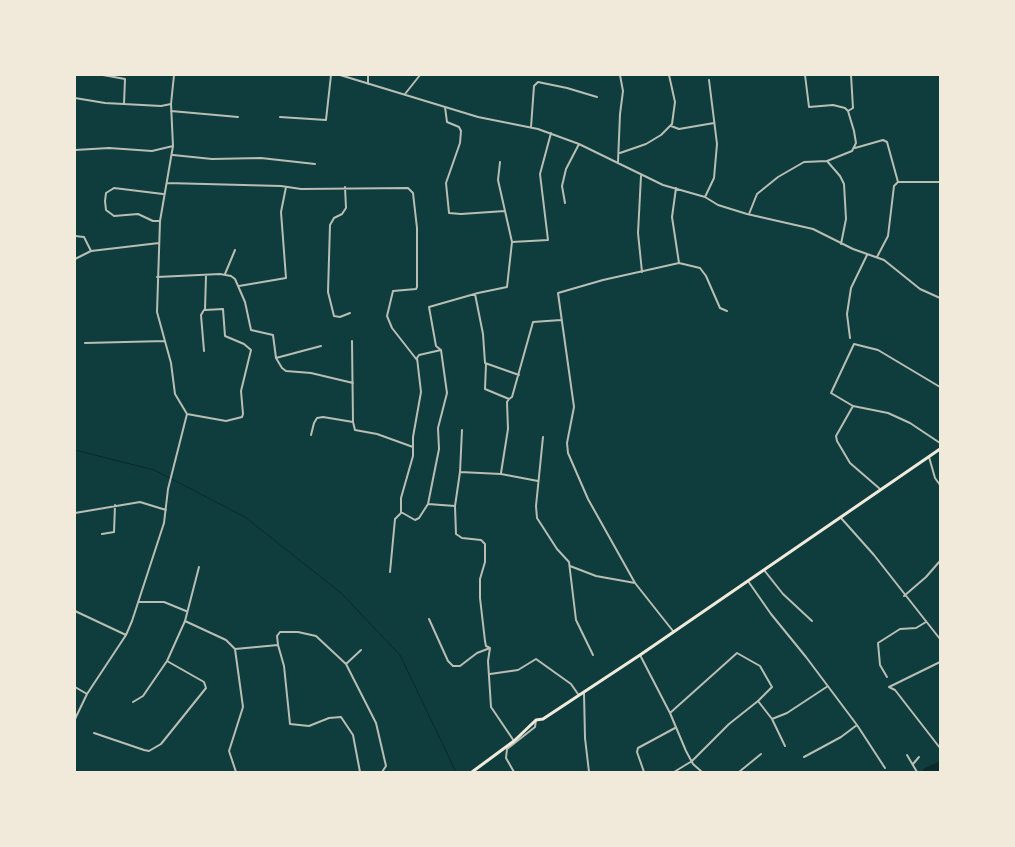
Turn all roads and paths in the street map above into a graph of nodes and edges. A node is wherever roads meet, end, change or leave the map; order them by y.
1 (103, 75) edge
2 (174, 75) edge
3 (330, 75) edge
4 (340, 75) edge
5 (368, 75) edge
6 (420, 75) edge
7 (620, 75) edge
8 (669, 75) edge
9 (804, 75) edge
10 (851, 75) edge
11 (709, 80) dead end
12 (368, 84) junction
13 (405, 94) junction
14 (597, 97) dead end
15 (75, 98) edge
16 (124, 104) junction
17 (171, 104) junction
18 (445, 107) junction
19 (172, 111) junction
20 (848, 111) junction
21 (280, 116) dead end
22 (238, 117) dead end
23 (714, 123) junction
24 (671, 126) junction
25 (531, 127) junction
26 (550, 133) junction
27 (579, 144) junction
28 (173, 146) junction
29 (855, 148) junction
30 (75, 150) edge
31 (620, 153) junction
32 (172, 155) junction
33 (826, 161) junction
34 (500, 162) dead end
35 (618, 162) junction
36 (315, 164) dead end
37 (641, 176) junction
38 (898, 182) junction
39 (940, 182) edge
40 (167, 183) junction
41 (286, 186) junction
42 (345, 187) junction
43 (676, 188) junction
44 (163, 194) junction
45 (705, 197) junction
46 (565, 203) dead end
47 (505, 211) junction
48 (749, 214) junction
49 (160, 221) junction
50 (75, 236) edge
51 (512, 242) junction
52 (159, 243) junction
53 (841, 244) junction
54 (235, 250) dead end
55 (91, 251) junction
56 (868, 254) junction
57 (877, 257) junction
58 (75, 259) edge
59 (679, 263) junction
60 (642, 272) junction
61 (225, 274) junction
62 (206, 275) junction
63 (157, 277) junction
64 (239, 286) junction
65 (475, 294) junction
66 (940, 298) edge
67 (204, 310) junction
68 (727, 311) dead end
69 (350, 313) dead end
70 (561, 320) junction
71 (850, 338) dead end
72 (352, 340) dead end
73 (165, 341) junction
74 (85, 343) dead end
75 (321, 346) dead end
76 (441, 350) junction
77 (204, 351) dead end
78 (276, 358) junction
79 (417, 360) junction
80 (486, 364) junction
81 (519, 375) junction
82 (353, 383) junction
83 (940, 387) edge
84 (510, 399) junction
85 (853, 406) junction
86 (187, 414) junction
87 (353, 422) junction
88 (462, 430) dead end
89 (311, 435) dead end
90 (543, 437) dead end
91 (940, 443) edge
92 (413, 447) junction
93 (940, 449) edge
94 (929, 457) junction
95 (460, 472) junction
96 (501, 474) junction
97 (538, 481) junction
98 (940, 485) edge
99 (881, 490) junction
100 (428, 504) junction
101 (115, 505) junction
102 (455, 506) junction
103 (166, 510) junction
104 (401, 512) junction
105 (75, 513) edge
106 (841, 518) junction
107 (102, 534) dead end
108 (940, 561) edge
109 (570, 566) junction
110 (199, 567) dead end
111 (764, 570) junction
112 (390, 572) dead end
113 (748, 582) junction
114 (635, 583) junction
115 (904, 596) junction
116 (138, 602) junction
117 (75, 611) edge
118 (186, 612) junction
119 (429, 619) dead end
120 (185, 620) junction
121 (812, 621) dead end
122 (926, 622) junction
123 (673, 632) junction
124 (126, 635) junction
125 (940, 639) edge
126 (278, 645) junction
127 (490, 648) junction
128 (235, 649) junction
129 (361, 650) dead end
130 (640, 655) junction
131 (593, 656) dead end
132 (167, 660) junction
133 (940, 662) edge
134 (346, 664) junction
135 (490, 674) junction
136 (887, 677) dead end
137 (828, 686) junction
138 (75, 687) edge
139 (584, 691) junction
140 (87, 694) junction
141 (578, 694) junction
142 (758, 701) junction
143 (133, 702) dead end
144 (940, 706) edge
145 (940, 711) edge
146 (670, 713) junction
147 (76, 715) edge
148 (75, 719) edge
149 (772, 719) junction
150 (536, 720) junction
151 (856, 725) junction
152 (675, 728) junction
153 (94, 733) dead end
154 (514, 741) junction
155 (785, 746) dead end
156 (940, 748) edge
157 (761, 754) dead end
158 (907, 755) dead end
159 (804, 757) dead end
160 (919, 757) dead end
161 (692, 762) junction
162 (913, 764) junction
163 (885, 768) dead end
164 (236, 772) edge
165 (360, 772) edge
166 (382, 772) edge
167 (472, 772) edge
168 (514, 772) edge
169 (589, 772) edge
170 (644, 772) edge
171 (674, 772) edge
172 (702, 772) edge
173 (739, 772) edge
174 (917, 772) edge

1 - 16 street
2 - 17 street
3 - 21 street
4 - 12 street
5 - 12 street
6 - 13 street
7 - 31 street
8 - 24 street
9 - 20 street
10 - 20 street
11 - 23 street
12 - 13 street
13 - 18 street
14 - 25 street
15 - 16 street
16 - 17 street
17 - 19 street
18 - 25 street
18 - 47 street
19 - 22 street
19 - 28 street
20 - 29 street
23 - 24 street
23 - 45 street
24 - 31 street
25 - 26 street
26 - 27 street
26 - 51 street
27 - 35 street
27 - 46 street
28 - 30 street
28 - 32 street
29 - 33 street
29 - 38 street
31 - 35 street
32 - 36 street
32 - 40 street
33 - 48 street
33 - 53 street
34 - 47 street
35 - 37 street
37 - 43 street
37 - 60 street
38 - 39 street
38 - 57 street
40 - 41 street
40 - 44 street
41 - 42 street
41 - 64 street
42 - 69 street
42 - 79 street
43 - 45 street
43 - 59 street
44 - 49 street
44 - 49 street
45 - 48 street
47 - 51 street
48 - 53 street
49 - 52 street
50 - 55 street
51 - 65 street
52 - 55 street
52 - 63 street
53 - 56 street
54 - 61 street
55 - 58 street
56 - 57 street
56 - 71 street
57 - 66 street
59 - 60 street
59 - 68 street
60 - 70 street
61 - 62 street
61 - 64 street
62 - 63 street
62 - 67 street
63 - 73 street
64 - 78 street
65 - 76 street
65 - 80 street
67 - 77 street
67 - 86 street
70 - 81 street
70 - 114 street
72 - 82 street
73 - 74 street
73 - 86 street
75 - 78 street
76 - 79 street
76 - 100 street
78 - 82 street
79 - 92 street
80 - 81 street
80 - 84 street
81 - 84 street
82 - 87 street
83 - 85 street
84 - 96 street
85 - 91 street
85 - 99 street
86 - 103 street
87 - 89 street
87 - 92 street
88 - 95 street
90 - 97 street
92 - 104 street
93 - 94 main road
94 - 98 street
94 - 99 main road
95 - 96 street
95 - 102 street
96 - 97 street
97 - 109 street
99 - 106 main road
100 - 102 street
100 - 104 street
101 - 103 street
101 - 105 street
101 - 107 street
102 - 127 street
103 - 116 street
104 - 112 street
106 - 111 main road
106 - 115 street
108 - 115 street
109 - 114 street
109 - 131 street
110 - 118 street
111 - 113 main road
111 - 121 street
113 - 123 main road
113 - 137 street
114 - 123 street
115 - 122 street
116 - 118 street
116 - 124 street
117 - 124 street
118 - 120 street
119 - 127 street
120 - 128 street
120 - 132 street
122 - 125 street
122 - 136 street
123 - 130 main road
124 - 140 street
126 - 128 street
126 - 134 street
126 - 165 street
127 - 135 street
128 - 164 street
129 - 134 street
130 - 139 main road
130 - 146 street
132 - 143 street
132 - 153 street
133 - 156 street
134 - 166 street
135 - 141 street
135 - 154 street
137 - 149 street
137 - 151 street
138 - 140 street
139 - 141 main road
139 - 169 street
140 - 147 street
141 - 150 main road
142 - 146 street
142 - 149 street
142 - 161 street
144 - 145 street
146 - 152 street
147 - 148 street
149 - 155 street
150 - 154 main road
150 - 168 street
151 - 159 street
151 - 163 street
152 - 161 street
152 - 170 street
154 - 167 main road
157 - 173 street
158 - 162 street
160 - 162 street
161 - 171 street
161 - 172 street
162 - 174 street

